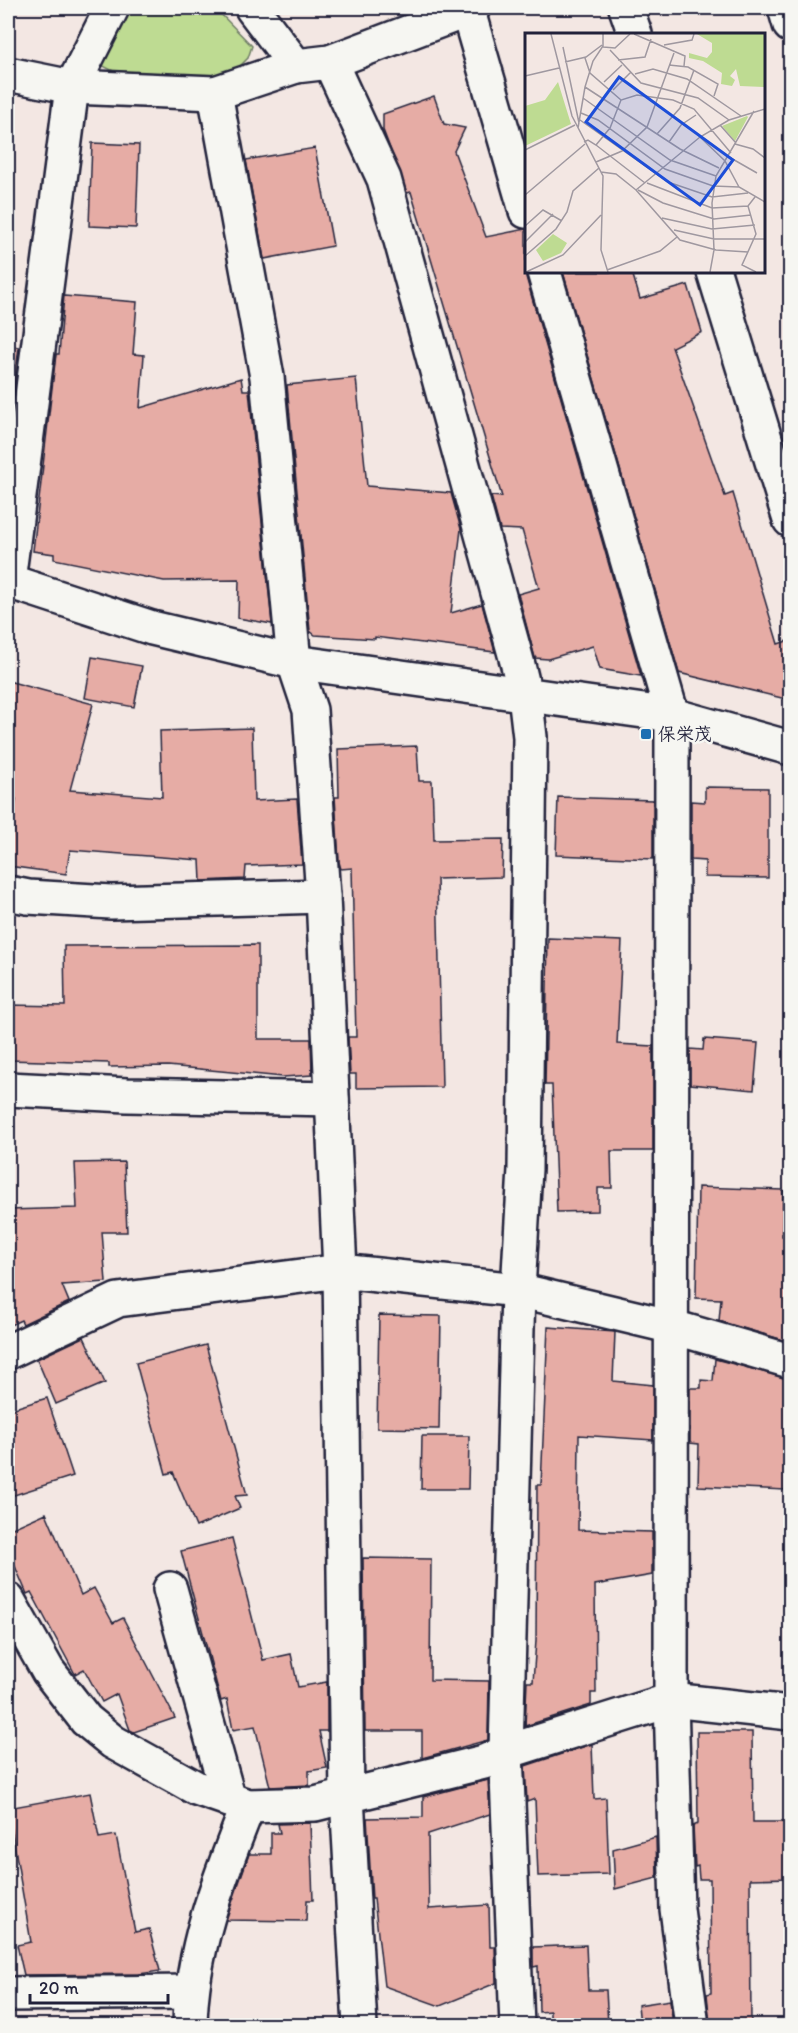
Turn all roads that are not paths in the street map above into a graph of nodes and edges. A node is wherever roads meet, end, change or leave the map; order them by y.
1 (112, 8) edge
2 (252, 8) edge
3 (469, 8) edge
4 (626, 8) edge
5 (785, 8) edge
6 (790, 25) edge
7 (635, 33) edge
8 (330, 62) junction
9 (296, 66) junction
10 (8, 74) edge
11 (72, 87) junction
12 (215, 93) junction
13 (525, 207) edge
14 (544, 273) edge
15 (714, 273) edge
16 (790, 520) edge
17 (8, 581) edge
18 (294, 662) junction
19 (525, 694) junction
20 (672, 716) junction
21 (790, 748) edge
22 (8, 893) edge
23 (323, 896) junction
24 (8, 1089) edge
25 (332, 1099) junction
26 (340, 1271) junction
27 (518, 1290) junction
28 (673, 1327) junction
29 (8, 1353) edge
30 (790, 1361) edge
31 (171, 1589) dead end
32 (8, 1599) edge
33 (671, 1700) junction
34 (790, 1713) edge
35 (506, 1752) junction
36 (347, 1797) junction
37 (238, 1803) junction
38 (190, 1992) junction
39 (8, 1994) edge
40 (190, 2025) edge
41 (360, 2025) edge
42 (518, 2025) edge
43 (692, 2025) edge

1 - 11 street
2 - 9 street
3 - 8 street
3 - 13 street
4 - 7 street
5 - 6 street
8 - 9 street
8 - 19 street
9 - 12 street
10 - 11 street
11 - 12 street
11 - 17 street
12 - 18 street
14 - 20 street
15 - 16 street
17 - 18 street
18 - 19 street
18 - 23 street
19 - 20 street
19 - 27 street
20 - 21 street
20 - 28 street
22 - 23 street
23 - 25 street
24 - 25 street
25 - 26 street
26 - 27 street
26 - 29 street
26 - 36 street
27 - 28 street
27 - 35 street
28 - 30 street
28 - 33 street
31 - 37 street
32 - 37 street
33 - 34 street
33 - 35 street
33 - 43 street
35 - 36 street
35 - 42 street
36 - 37 street
36 - 41 street
37 - 38 street
38 - 39 street
38 - 40 street

